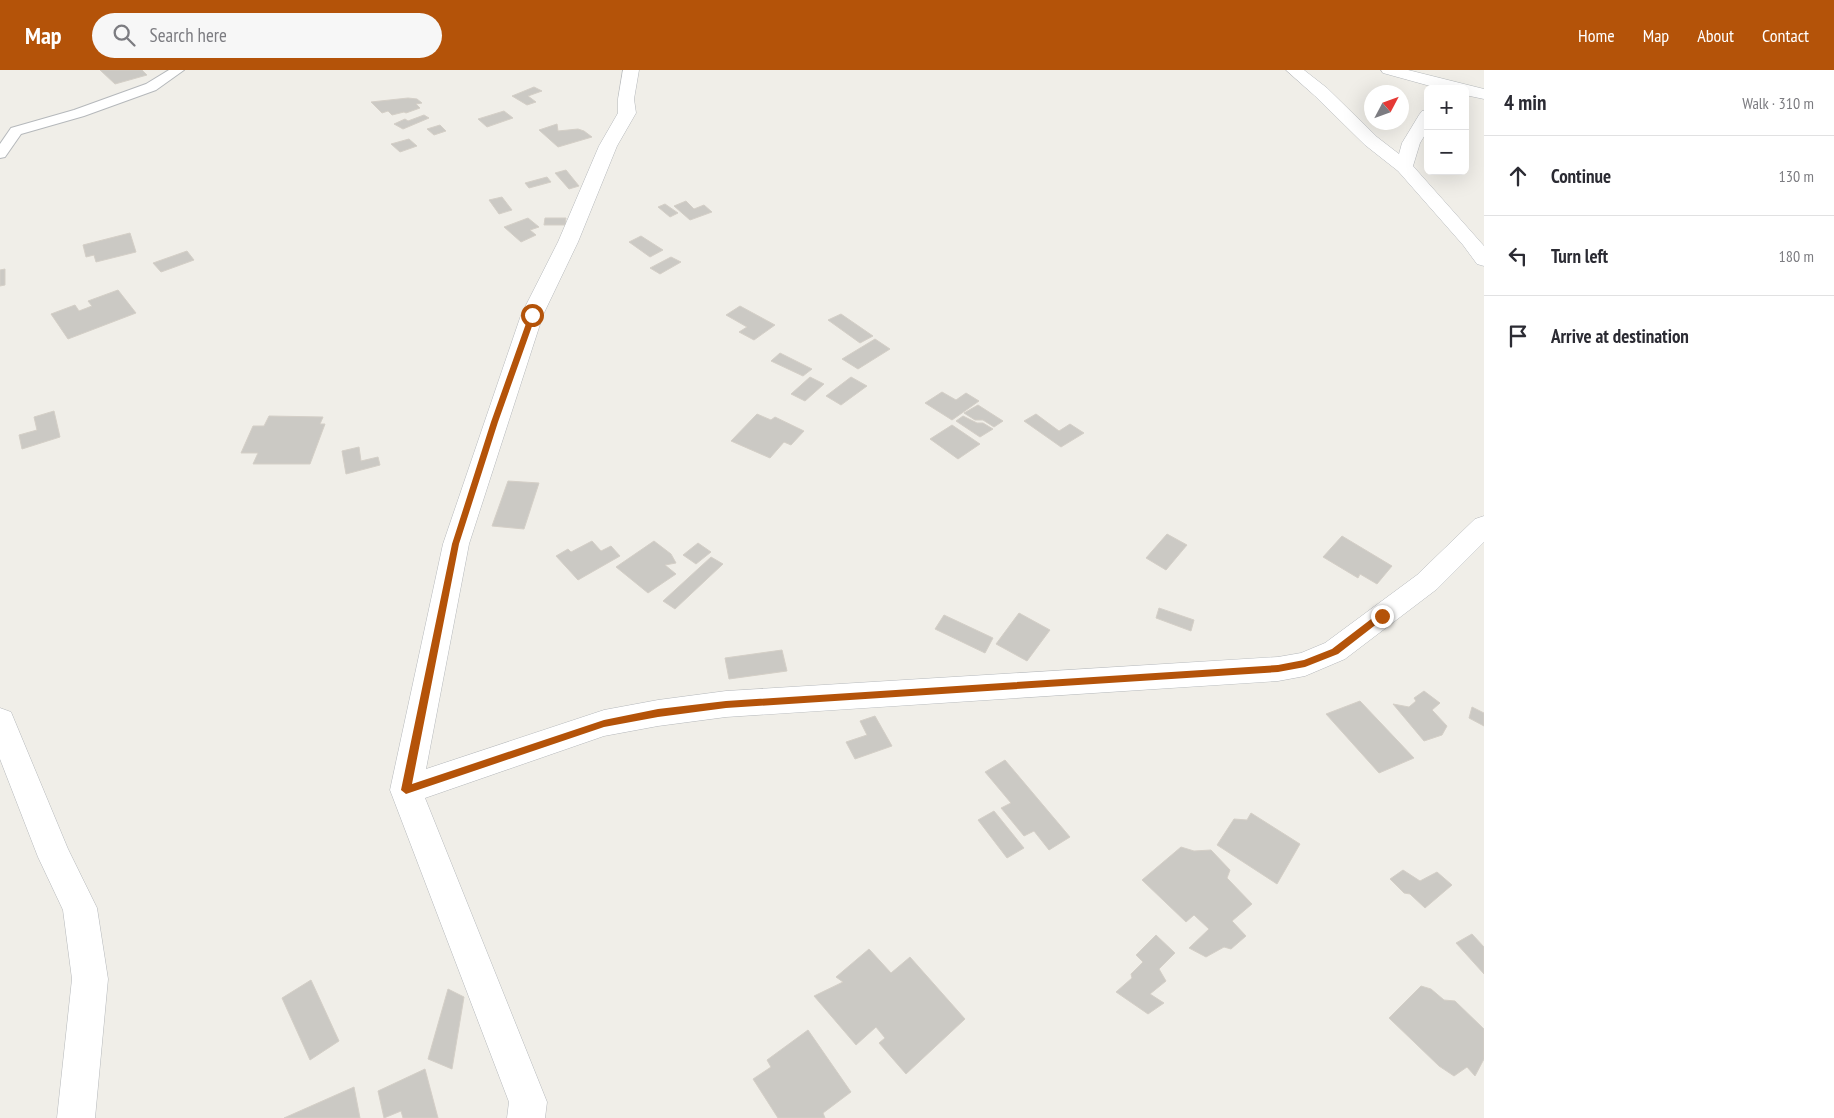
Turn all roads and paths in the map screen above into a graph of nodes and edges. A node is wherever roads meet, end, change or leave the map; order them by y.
1 (178, 70) edge
2 (631, 70) edge
3 (1294, 70) edge
4 (1389, 70) edge
5 (1454, 70) edge
6 (1437, 85) edge
7 (1444, 85) edge
8 (1469, 91) edge
9 (1484, 94) edge
10 (1424, 122) edge
11 (0, 154) edge
12 (1404, 167) junction
13 (1484, 260) edge
14 (1484, 526) edge
15 (3, 736) edge
16 (406, 790) junction
17 (76, 1118) edge
18 (526, 1118) edge

1 - 11 street
2 - 16 street
3 - 12 street
4 - 6 street
5 - 7 street
8 - 9 street
10 - 12 street
12 - 13 street
14 - 16 street
15 - 17 street
16 - 18 street

